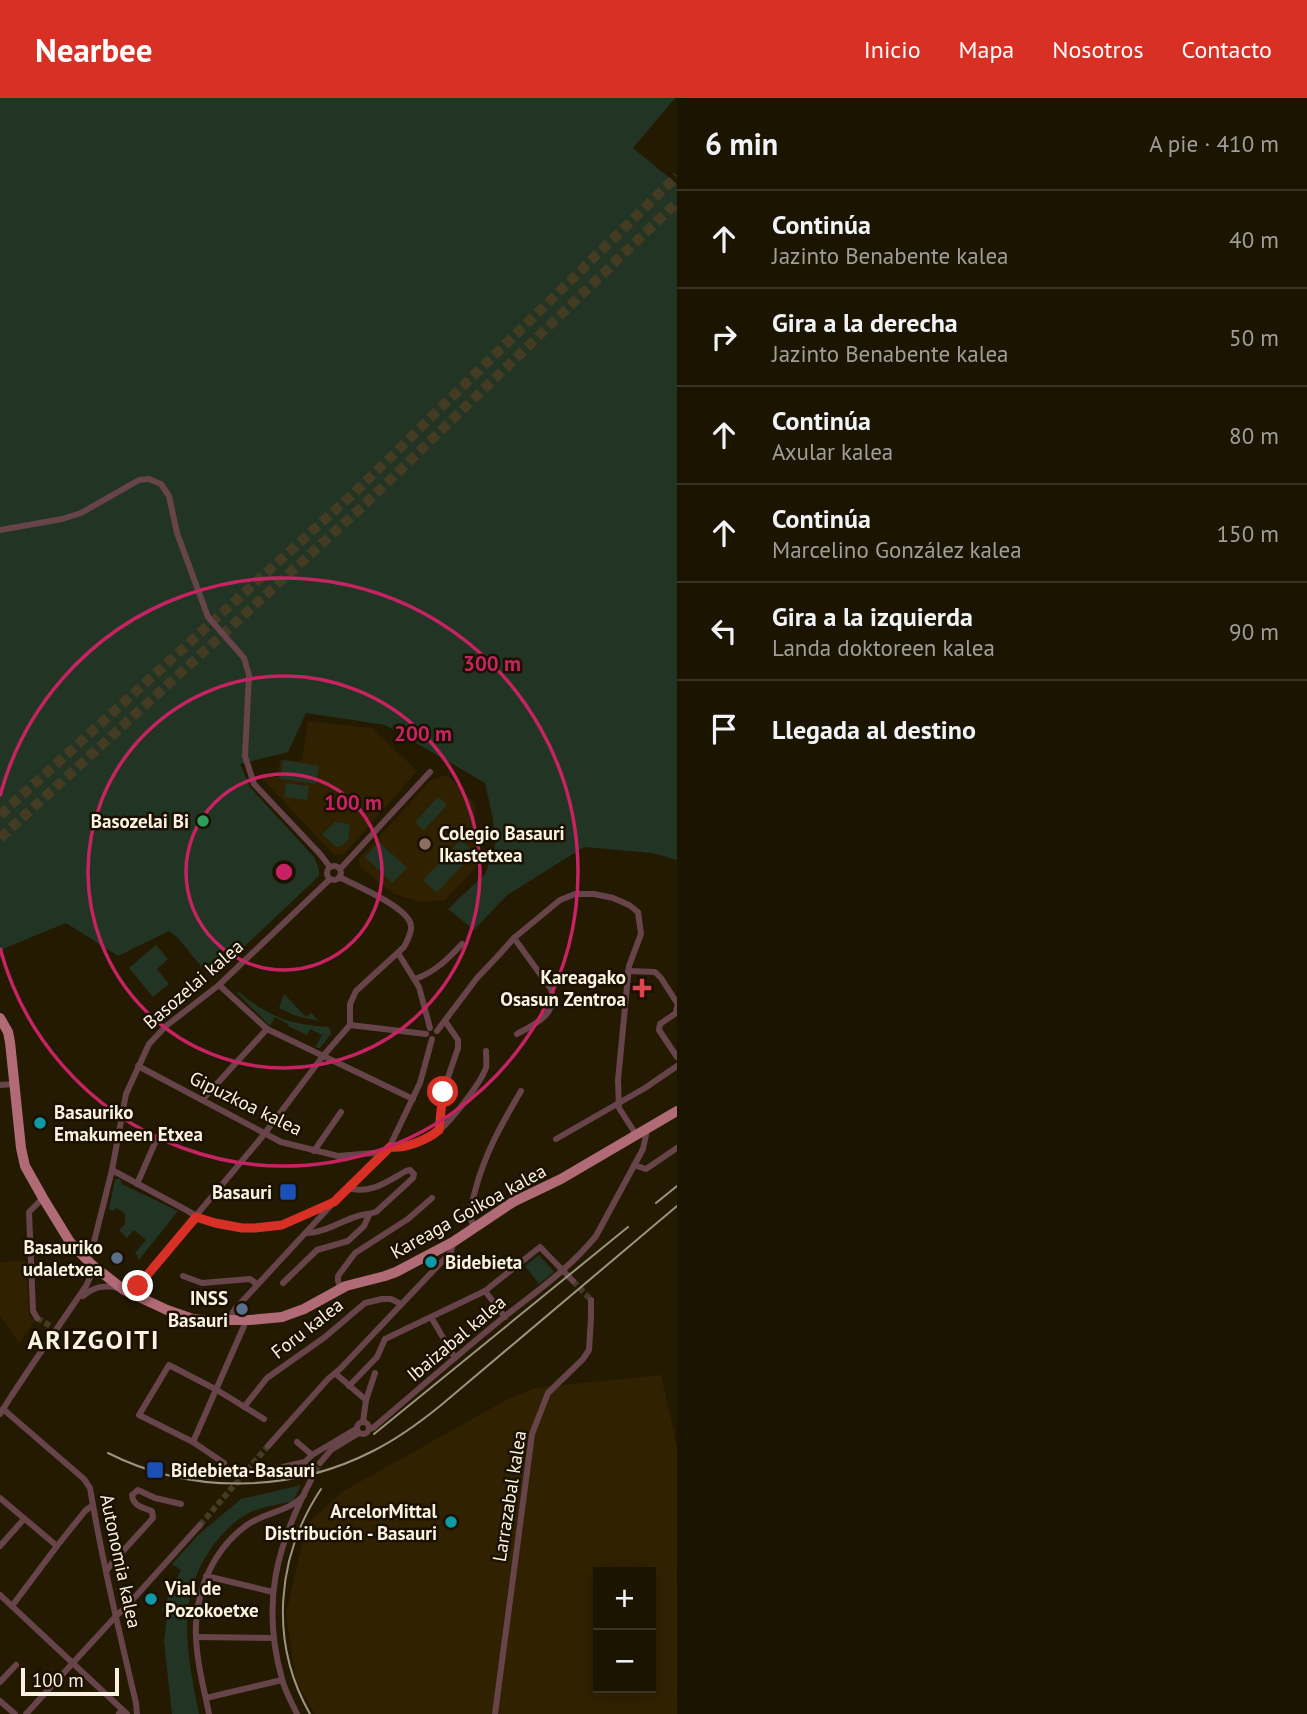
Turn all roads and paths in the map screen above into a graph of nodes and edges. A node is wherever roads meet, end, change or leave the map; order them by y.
1 (0, 530) edge
2 (430, 772) dead end
3 (330, 867) junction
4 (340, 873) junction
5 (330, 879) junction
6 (514, 938) junction
7 (462, 944) dead end
8 (398, 953) junction
9 (628, 971) junction
10 (415, 979) junction
11 (219, 985) junction
12 (677, 1005) edge
13 (0, 1018) edge
14 (445, 1021) junction
15 (349, 1026) junction
16 (267, 1029) junction
17 (431, 1033) junction
18 (517, 1034) dead end
19 (486, 1051) dead end
20 (323, 1056) junction
21 (677, 1057) edge
22 (138, 1066) junction
23 (677, 1066) edge
24 (14, 1084) junction
25 (0, 1085) edge
26 (521, 1091) dead end
27 (413, 1099) junction
28 (202, 1100) junction
29 (619, 1102) junction
30 (677, 1111) edge
31 (341, 1112) dead end
32 (439, 1130) junction
33 (647, 1130) junction
34 (264, 1134) junction
35 (158, 1136) dead end
36 (637, 1136) junction
37 (556, 1139) dead end
38 (677, 1148) edge
39 (388, 1150) junction
40 (314, 1151) junction
41 (634, 1165) junction
42 (112, 1170) junction
43 (137, 1184) junction
44 (348, 1188) junction
45 (432, 1198) dead end
46 (40, 1200) junction
47 (334, 1202) junction
48 (369, 1215) junction
49 (196, 1217) junction
50 (474, 1228) junction
51 (306, 1233) junction
52 (453, 1242) junction
53 (85, 1258) junction
54 (95, 1267) junction
55 (564, 1271) junction
56 (183, 1276) dead end
57 (105, 1281) junction
58 (573, 1281) tunnel mouth
59 (283, 1283) dead end
60 (257, 1284) junction
61 (341, 1289) junction
62 (128, 1291) junction
63 (485, 1291) junction
64 (591, 1300) dead end
65 (401, 1304) junction
66 (72, 1307) junction
67 (431, 1317) junction
68 (505, 1317) junction
69 (37, 1318) dead end
70 (228, 1320) junction
71 (245, 1320) junction
72 (455, 1358) junction
73 (375, 1373) dead end
74 (335, 1374) junction
75 (349, 1386) junction
76 (217, 1390) junction
77 (366, 1400) junction
78 (244, 1407) junction
79 (2, 1412) edge
80 (264, 1419) dead end
81 (363, 1422) junction
82 (369, 1429) junction
83 (358, 1431) junction
84 (193, 1442) junction
85 (297, 1442) dead end
86 (268, 1446) tunnel mouth
87 (312, 1455) junction
88 (224, 1463) dead end
89 (320, 1463) tunnel mouth
90 (274, 1469) dead end
91 (311, 1480) tunnel mouth
92 (304, 1495) junction
93 (0, 1498) edge
94 (181, 1504) dead end
95 (93, 1505) junction
96 (285, 1508) junction
97 (24, 1519) junction
98 (291, 1522) junction
99 (200, 1525) tunnel mouth
100 (0, 1546) edge
101 (57, 1546) junction
102 (107, 1570) junction
103 (206, 1576) junction
104 (273, 1592) junction
105 (0, 1595) edge
106 (12, 1606) junction
107 (116, 1616) junction
108 (196, 1637) junction
109 (273, 1638) junction
110 (73, 1662) junction
111 (16, 1665) dead end
112 (282, 1681) junction
113 (0, 1682) edge
114 (206, 1698) junction
115 (0, 1701) edge
116 (121, 1712) edge
117 (137, 1712) edge
118 (15, 1714) edge
119 (26, 1714) edge
120 (209, 1714) edge
121 (297, 1714) edge
122 (495, 1714) edge

1 - 3 street
2 - 4 street
3 - 4 street
3 - 5 street
4 - 5 street
4 - 8 street
5 - 11 street, Basozelai kalea
6 - 9 street
6 - 14 street
6 - 18 street
7 - 10 street
8 - 10 street
8 - 15 street
9 - 12 street
9 - 29 street
10 - 17 street
11 - 16 street
11 - 22 street, Basozelai kalea
12 - 21 street
13 - 24 main road, Kareaga Goikoa kalea
14 - 17 street
14 - 32 street
15 - 17 street
15 - 20 street
16 - 20 street
16 - 28 street
17 - 27 street
19 - 32 street
20 - 27 street
20 - 34 street
22 - 28 street, Gipuzkoa kalea
22 - 42 street, Basozelai kalea
23 - 29 street
24 - 25 street
24 - 46 main road, Kareaga Goikoa kalea
26 - 50 street
27 - 39 street
28 - 34 street, Gipuzkoa kalea
29 - 36 street
29 - 37 street
30 - 33 main road, Kareaga Goikoa kalea
31 - 40 street
32 - 39 street, Gipuzkoa kalea
33 - 36 main road, Kareaga Goikoa kalea
33 - 41 street, Ibaizabal kalea
34 - 40 street, Gipuzkoa kalea
34 - 49 street
35 - 43 street
36 - 50 main road, Kareaga Goikoa kalea
38 - 41 street
39 - 40 street, Gipuzkoa kalea
39 - 44 street
41 - 55 street, Ibaizabal kalea
42 - 43 street
42 - 53 street, Basozelai kalea
43 - 49 street
44 - 47 street
44 - 48 street
45 - 61 street
46 - 53 main road, Kareaga Goikoa kalea
46 - 69 street
47 - 49 street
47 - 51 street
48 - 51 street
48 - 59 street
49 - 62 street
50 - 52 main road, Kareaga Goikoa kalea
51 - 60 street
52 - 61 main road, Kareaga Goikoa kalea
52 - 65 street
53 - 54 main road, Kareaga Goikoa kalea
54 - 57 main road, Kareaga Goikoa kalea
54 - 66 street
55 - 58 street
55 - 63 street
55 - 68 street, Ibaizabal kalea
56 - 60 street
57 - 62 main road, Kareaga Goikoa kalea
57 - 66 street
60 - 70 street
61 - 71 main road, Kareaga Goikoa kalea
62 - 70 main road, Kareaga Goikoa kalea
63 - 67 street
63 - 68 street
64 - 122 street, Larrazabal kalea
65 - 74 street
65 - 78 street, Foru kalea
66 - 79 street, bridge
67 - 72 street
67 - 75 street
68 - 72 street, Ibaizabal kalea
70 - 71 main road, Kareaga Goikoa kalea
71 - 76 street
72 - 82 street, Ibaizabal kalea
73 - 77 street
74 - 75 street
74 - 86 street
75 - 77 street
76 - 78 street
76 - 84 street
76 - 84 street
77 - 81 street
78 - 80 street
79 - 95 street, Autonomia kalea
81 - 82 street
81 - 83 street
82 - 83 street
83 - 87 street
83 - 89 street
84 - 88 street
85 - 87 street
87 - 90 street
91 - 92 street
92 - 96 street
92 - 98 street
93 - 97 street
94 - 102 street
95 - 101 street
95 - 102 street, Autonomia kalea
96 - 98 street
96 - 103 street
97 - 100 street
97 - 101 street
98 - 104 street
99 - 107 street
101 - 106 street
102 - 107 street, Autonomia kalea
103 - 104 street
103 - 108 street
104 - 109 street
105 - 106 street
106 - 110 street
107 - 110 street
107 - 117 street, Autonomia kalea
108 - 109 street
108 - 114 street
109 - 112 street
110 - 116 street
110 - 119 street
111 - 113 street
112 - 114 street
112 - 121 street
114 - 120 street
115 - 118 street
116 - 117 street

